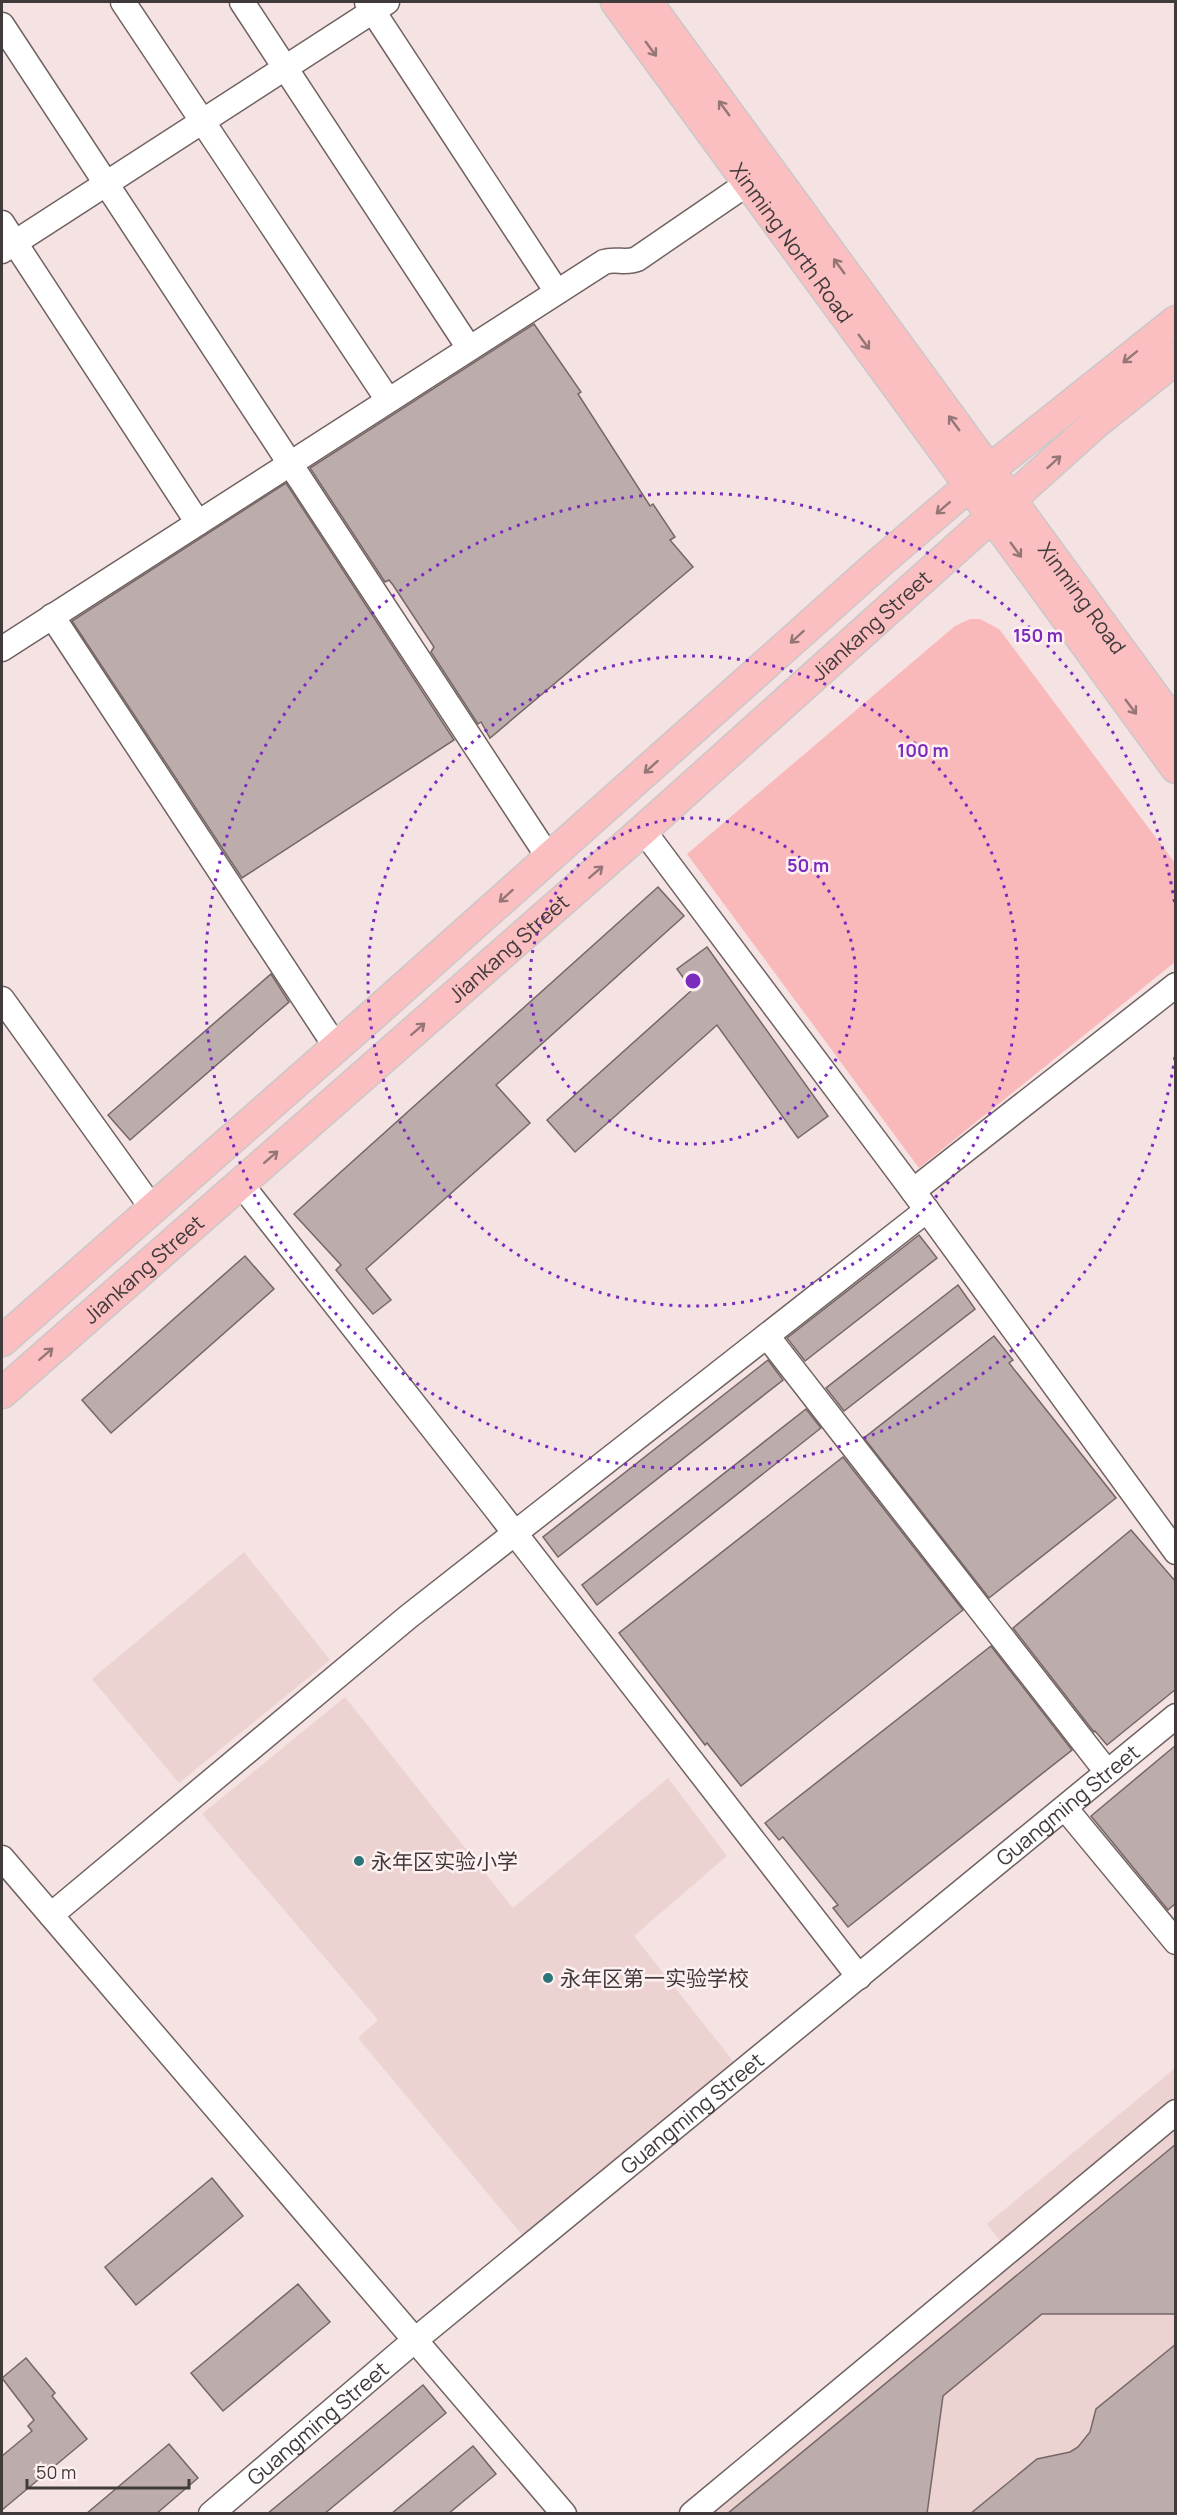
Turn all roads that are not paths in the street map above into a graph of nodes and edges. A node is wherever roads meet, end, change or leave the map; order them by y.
1 (123, 2) edge
2 (242, 2) edge
3 (616, 2) edge
4 (647, 2) edge
5 (375, 5) edge
6 (2, 25) edge
7 (285, 67) junction
8 (202, 121) junction
9 (107, 183) junction
10 (748, 183) junction
11 (6, 239) edge
12 (557, 292) junction
13 (1176, 321) edge
14 (469, 348) junction
15 (1176, 359) edge
16 (388, 400) junction
17 (291, 463) junction
18 (978, 478) junction
19 (1001, 509) junction
20 (198, 523) junction
21 (52, 616) junction
22 (3, 646) edge
23 (1176, 726) edge
24 (1176, 768) edge
25 (643, 830) junction
26 (549, 858) junction
27 (1176, 985) edge
28 (2, 999) edge
29 (336, 1047) junction
30 (240, 1184) junction
31 (920, 1200) junction
32 (152, 1208) junction
33 (767, 1336) junction
34 (2, 1341) edge
35 (2, 1393) edge
36 (516, 1534) junction
37 (1176, 1551) edge
38 (1176, 1716) edge
39 (1107, 1772) junction
40 (1065, 1808) junction
41 (2, 1858) edge
42 (51, 1915) junction
43 (1176, 1942) edge
44 (859, 1977) junction
45 (1176, 2112) edge
46 (415, 2340) junction
47 (211, 2514) edge
48 (564, 2514) edge
49 (692, 2514) edge

1 - 8 street
2 - 7 street
3 -> 10 main road, Xinming North Road
18 -> 4 main road, Xinming North Road
5 - 7 street
5 - 12 street
6 - 9 street
7 - 8 street
7 - 14 street
8 - 9 street
8 - 16 street
9 - 11 street
9 - 17 street
10 - 12 street
10 -> 18 main road, Xinming North Road
11 - 20 street
12 - 14 street
13 -> 18 main road, Jiankang Street
14 - 16 street
19 -> 15 main road, Jiankang Street
16 - 17 street
17 - 20 street
17 - 26 street
18 - 19 main road, Xinming Road
18 -> 26 main road, Jiankang Street
19 - 23 main road, Xinming Road
19 -> 24 main road, Xinming Road
19 - 25 main road, Jiankang Street
20 - 21 street
21 - 22 street
21 - 29 street
30 -> 25 main road, Jiankang Street
25 - 31 street
26 -> 29 main road, Jiankang Street
27 - 31 street
28 - 32 street
29 - 32 main road, Jiankang Street
35 -> 30 main road, Jiankang Street
30 - 36 street
31 - 33 street
31 - 37 street
32 - 34 main road, Jiankang Street
33 - 36 street
33 - 39 street
36 - 42 street
36 - 44 street
38 - 39 street, Guangming Street
39 - 40 street, Guangming Street
40 - 43 street
40 - 44 street, Guangming Street
41 - 42 street
42 - 46 street
44 - 46 street, Guangming Street
45 - 49 street
46 - 47 street, Guangming Street
46 - 48 street

